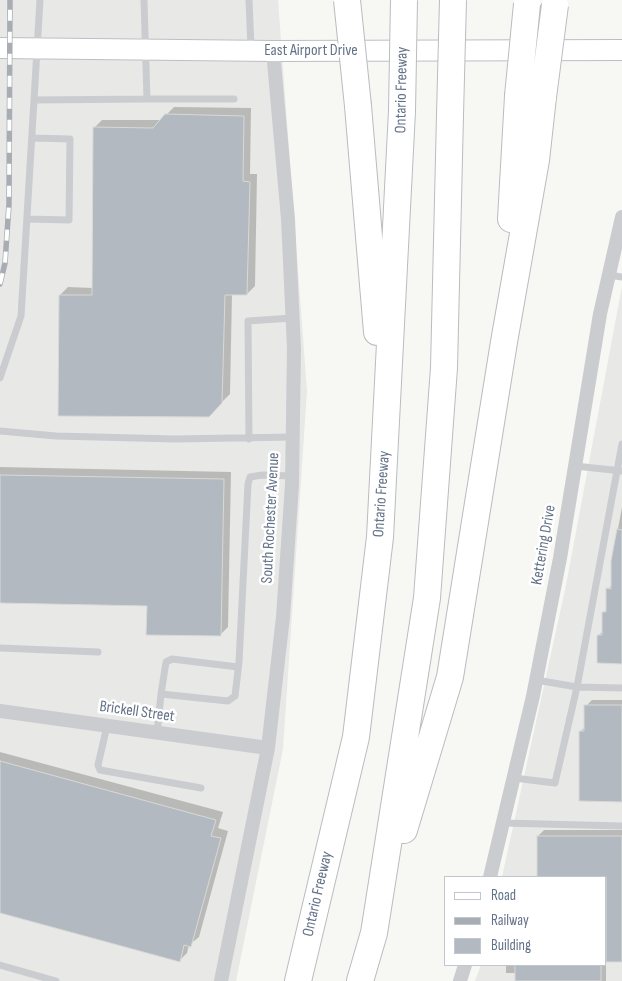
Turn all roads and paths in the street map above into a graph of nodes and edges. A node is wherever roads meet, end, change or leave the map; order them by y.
1 (40, 0) edge
2 (144, 0) edge
3 (250, 0) edge
4 (347, 0) edge
5 (404, 0) edge
6 (453, 0) edge
7 (527, 2) edge
8 (555, 2) edge
9 (0, 48) edge
10 (38, 49) junction
11 (146, 50) junction
12 (622, 50) edge
13 (251, 51) junction
14 (273, 51) junction
15 (530, 97) junction
16 (234, 98) dead end
17 (147, 99) junction
18 (34, 100) junction
19 (32, 138) junction
20 (622, 217) edge
21 (27, 219) junction
22 (616, 276) edge
23 (292, 318) junction
24 (0, 378) edge
25 (0, 430) edge
26 (293, 437) junction
27 (249, 438) junction
28 (386, 440) junction
29 (622, 444) edge
30 (575, 466) junction
31 (620, 471) edge
32 (292, 476) junction
33 (0, 648) edge
34 (98, 652) dead end
35 (238, 667) junction
36 (536, 680) junction
37 (577, 687) junction
38 (622, 688) edge
39 (161, 694) junction
40 (0, 711) edge
41 (107, 726) junction
42 (156, 733) junction
43 (268, 748) junction
44 (514, 778) junction
45 (201, 788) dead end
46 (503, 822) junction
47 (622, 826) edge
48 (490, 876) edge
49 (374, 933) junction
50 (0, 966) edge
51 (465, 966) edge
52 (56, 981) edge
53 (221, 981) edge
54 (298, 981) edge
55 (360, 981) edge
56 (460, 981) edge

1 - 10 lane
2 - 11 lane
3 - 13 lane
4 - 28 highway, bridge
5 - 28 highway, Ontario Freeway, bridge
6 - 49 highway, bridge
7 - 15 highway, bridge
8 - 15 highway, bridge
9 - 10 main road, East Airport Drive
10 - 11 main road, East Airport Drive
10 - 18 lane
11 - 13 main road, East Airport Drive
11 - 17 lane
12 - 14 main road, East Airport Drive
13 - 14 main road, East Airport Drive
14 - 23 street, South Rochester Avenue
15 - 49 highway
16 - 17 lane
17 - 18 lane
18 - 19 lane
19 - 21 lane
19 - 21 lane
20 - 22 street, Kettering Drive
21 - 24 lane
22 - 30 street, Kettering Drive
23 - 26 street, South Rochester Avenue
23 - 27 lane
25 - 27 lane
26 - 27 lane
26 - 32 street, South Rochester Avenue
28 - 54 highway, Ontario Freeway
29 - 31 lane
30 - 31 lane
30 - 36 street, Kettering Drive
31 - 37 lane
32 - 35 lane
32 - 43 street, South Rochester Avenue
33 - 34 lane
35 - 39 lane
35 - 39 lane
36 - 37 lane
36 - 44 street, Kettering Drive
37 - 38 lane
37 - 44 lane
39 - 42 lane
40 - 41 street, Brickell Street
41 - 42 street, Brickell Street
41 - 45 lane
42 - 43 street, Brickell Street
43 - 53 street, South Rochester Avenue
44 - 46 street, Kettering Drive
46 - 47 lane
46 - 48 street, Kettering Drive
49 - 55 highway
50 - 52 lane
51 - 56 street

